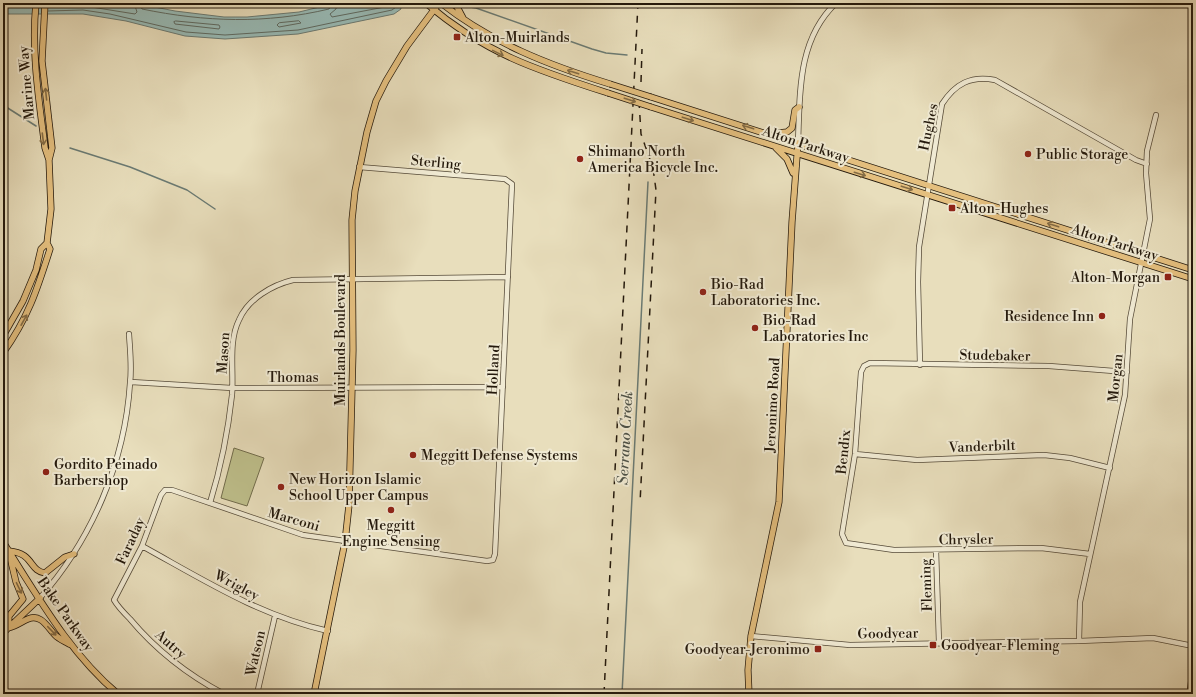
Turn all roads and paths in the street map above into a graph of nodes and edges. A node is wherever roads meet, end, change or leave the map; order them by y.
1 (36, 3) edge
2 (45, 3) edge
3 (426, 3) edge
4 (440, 3) edge
5 (455, 3) edge
6 (836, 3) edge
7 (434, 10) junction
8 (465, 21) junction
9 (799, 107) junction
10 (1156, 115) dead end
11 (775, 136) junction
12 (798, 143) junction
13 (773, 146) junction
14 (796, 154) junction
15 (49, 160) junction
16 (1147, 164) junction
17 (360, 167) junction
18 (795, 177) junction
19 (510, 182) joint
20 (928, 186) junction
21 (926, 194) junction
22 (47, 243) junction
23 (1143, 254) junction
24 (1141, 263) junction
25 (1193, 270) edge
26 (508, 277) junction
27 (352, 279) junction
28 (1193, 279) edge
29 (130, 334) dead end
30 (3, 336) edge
31 (3, 353) edge
32 (920, 365) junction
33 (864, 366) joint
34 (1127, 372) junction
35 (130, 382) junction
36 (503, 387) junction
37 (232, 388) junction
38 (352, 388) junction
39 (855, 454) junction
40 (1110, 468) junction
41 (165, 490) joint
42 (210, 503) junction
43 (843, 541) joint
44 (3, 542) edge
45 (345, 542) junction
46 (142, 546) junction
47 (936, 550) junction
48 (9, 551) junction
49 (74, 554) junction
50 (1090, 554) junction
51 (493, 560) joint
52 (40, 598) junction
53 (114, 600) joint
54 (275, 616) junction
55 (8, 628) junction
56 (328, 631) junction
57 (3, 633) edge
58 (751, 636) junction
59 (1079, 641) junction
60 (939, 643) junction
61 (71, 645) junction
62 (1193, 646) edge
63 (1193, 668) edge
64 (118, 694) edge
65 (224, 694) edge
66 (257, 694) edge
67 (314, 694) edge
68 (749, 694) edge
69 (1190, 694) edge

1 -> 15 main road, Marine Way
15 -> 2 main road, Marine Way
3 - 7 main road, Alton Parkway
4 - 7 main road, Muirlands Boulevard
4 - 8 main road, Alton Parkway
5 - 8 main road
6 - 9 street, Jeronimo Road
7 -> 13 main road, Alton Parkway, bridge
7 - 17 main road, Muirlands Boulevard
11 -> 8 main road, Alton Parkway, bridge
9 - 11 main road
9 - 12 street, Jeronimo Road
10 - 16 street, Morgan
11 - 12 main road, Alton Parkway
12 - 14 main road, Jeronimo Road
12 - 20 main road, Alton Parkway
13 - 14 main road, Alton Parkway
13 - 18 main road
14 - 18 main road, Jeronimo Road
14 -> 21 main road, Alton Parkway
15 - 22 main road, Marine Way
16 - 20 street, Hughes
16 - 23 street, Morgan
17 - 19 street, Sterling
17 - 27 main road, Muirlands Boulevard
18 - 58 main road, Jeronimo Road
19 - 26 street, Holland
20 - 21 street, Hughes
23 -> 20 main road, Alton Parkway
21 - 24 main road, Alton Parkway
21 - 32 street, Hughes
22 - 30 main road, Marine Way
31 -> 22 main road, Marine Way
23 - 24 street, Morgan
23 - 25 main road, Alton Parkway
24 - 28 main road, Alton Parkway
24 - 34 street, Morgan
26 - 27 street, Mason
26 - 36 street, Holland
27 - 37 street, Mason
27 - 38 main road, Muirlands Boulevard
29 - 35 street
32 - 33 street, Studebaker
32 - 34 street, Studebaker
33 - 39 street, Bendix
34 - 40 street, Morgan
35 - 37 street, Thomas
35 - 49 street
36 - 38 street, Thomas
36 - 51 street, Holland
37 - 38 street, Thomas
37 - 42 street, Mason
38 - 45 main road, Muirlands Boulevard
39 - 40 street, Vanderbilt
39 - 43 street, Bendix
40 - 50 street, Morgan
41 - 42 street, Marconi
41 - 46 street, Faraday
42 - 45 street, Marconi
43 - 47 street, Chrysler
44 - 48 main road, Bake Parkway
45 - 51 street, Marconi
45 - 56 main road, Muirlands Boulevard
46 - 53 street, Faraday
46 - 54 street, Wrigley
47 - 50 street, Chrysler
47 - 60 street, Fleming
48 - 49 main road
48 - 52 main road, Bake Parkway
48 -> 55 main road
49 - 52 street
50 - 59 street, Morgan
52 - 55 main road
52 - 61 main road, Bake Parkway
53 - 65 street, Autry
54 - 56 street, Wrigley
54 - 66 street, Watson
55 - 57 main road
55 -> 61 main road
56 - 67 main road, Muirlands Boulevard
58 - 60 street, Goodyear
58 - 68 main road, Jeronimo Road
59 - 60 street, Goodyear
59 - 62 street, Goodyear
61 - 64 main road, Bake Parkway
63 - 69 main road

